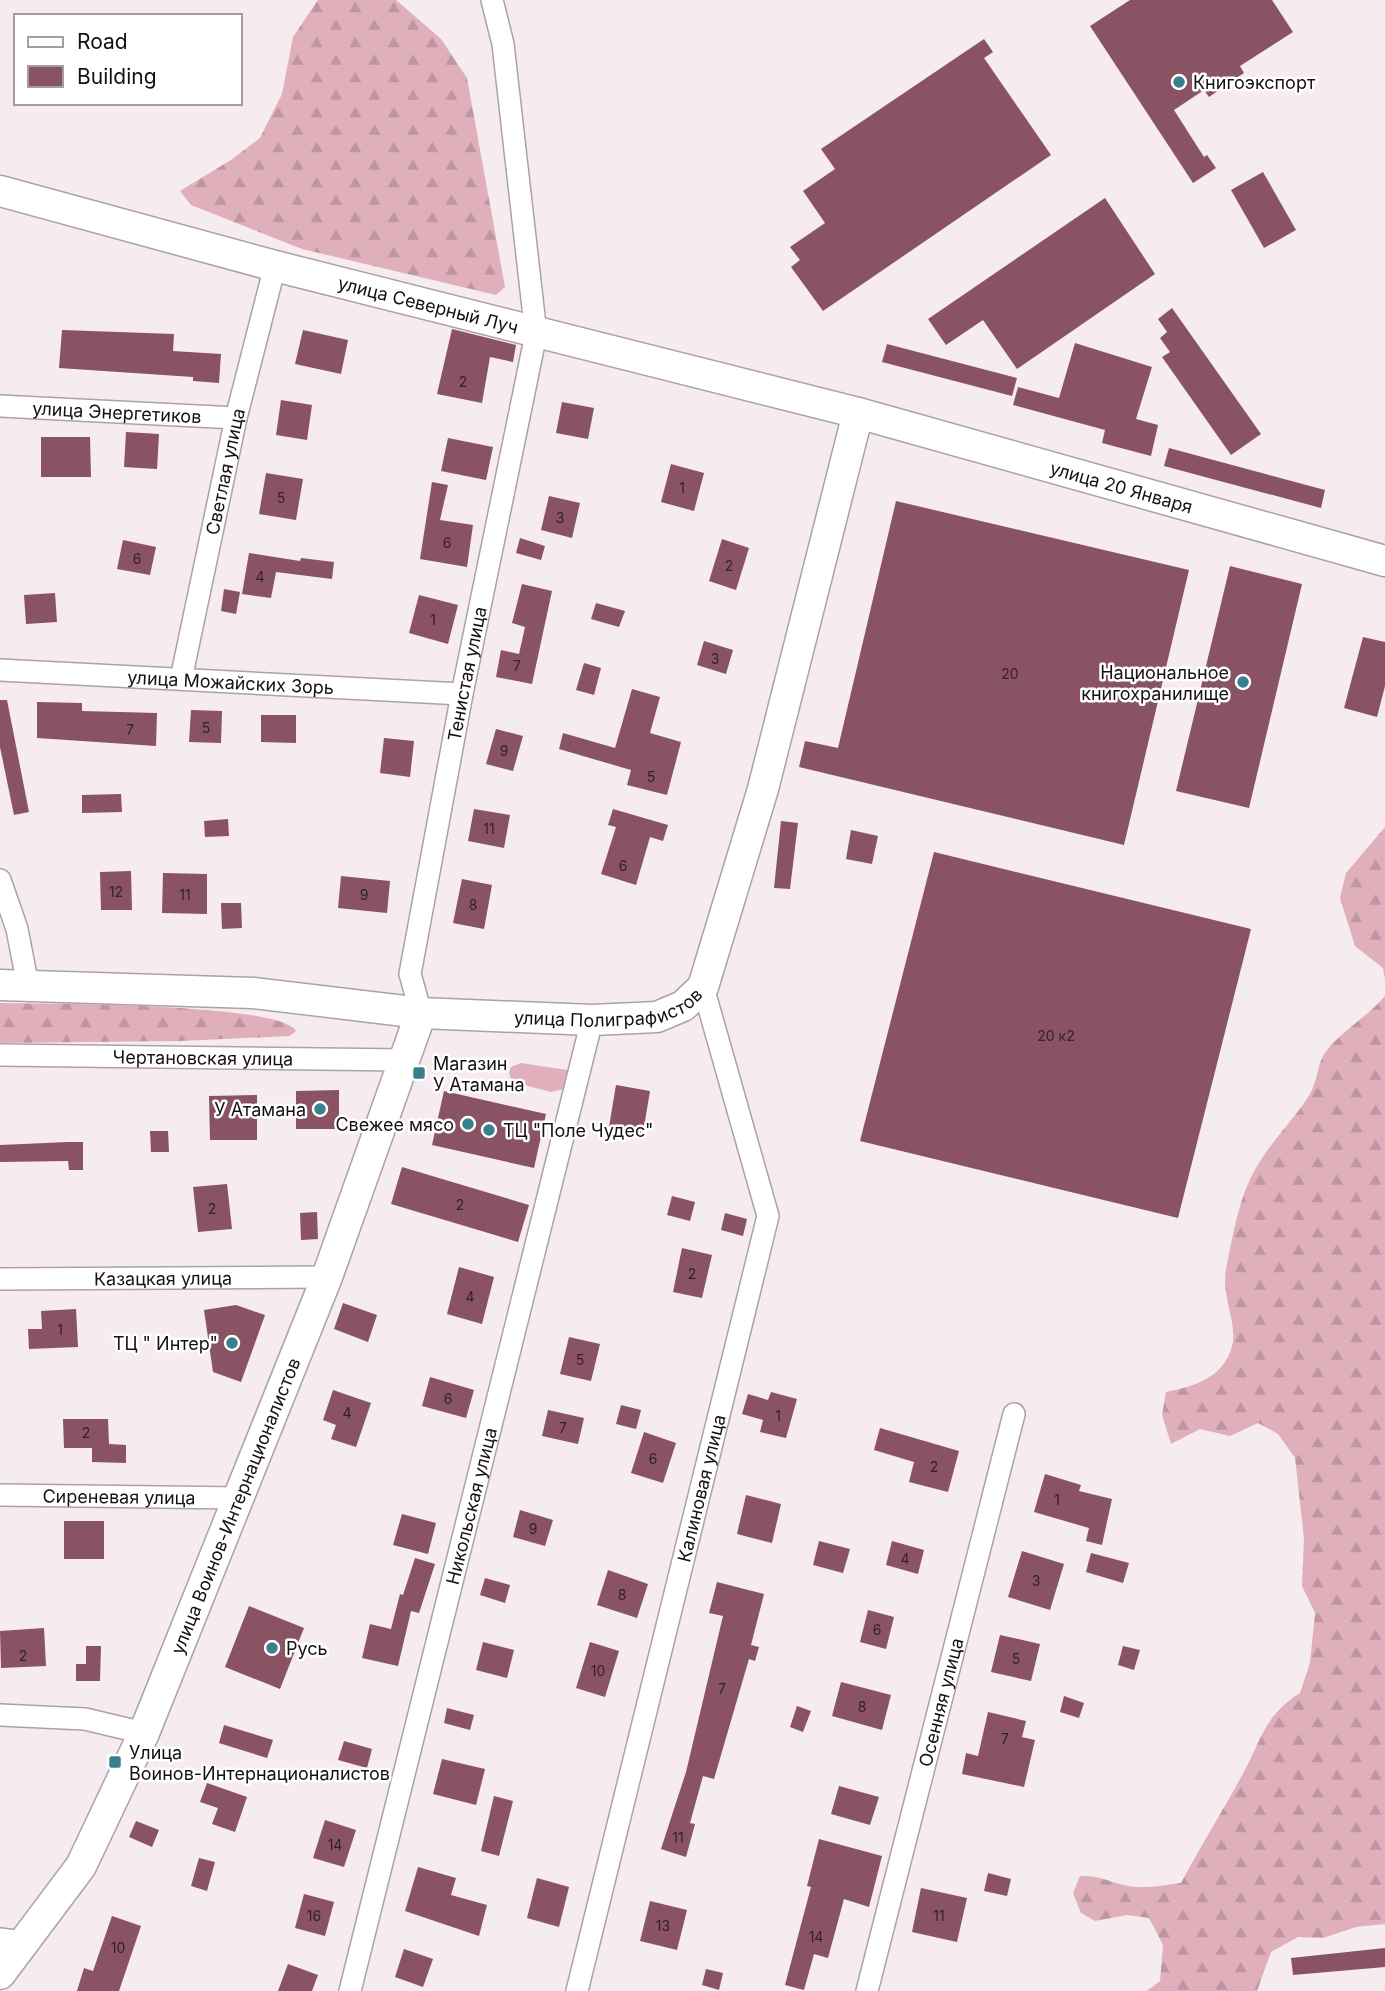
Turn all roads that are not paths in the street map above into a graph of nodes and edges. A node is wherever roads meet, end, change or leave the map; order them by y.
1 (492, 0) edge
2 (0, 191) edge
3 (275, 266) junction
4 (536, 334) junction
5 (0, 406) edge
6 (858, 413) junction
7 (236, 418) junction
8 (1385, 561) edge
9 (0, 670) edge
10 (181, 679) junction
11 (462, 694) junction
12 (0, 880) edge
13 (14, 986) edge
14 (703, 987) junction
15 (421, 1013) junction
16 (592, 1020) junction
17 (0, 1055) edge
18 (405, 1060) junction
19 (327, 1277) junction
20 (0, 1279) edge
21 (1013, 1414) dead end
22 (0, 1495) edge
23 (240, 1498) junction
24 (0, 1715) edge
25 (144, 1733) junction
26 (12, 1941) edge
27 (0, 1974) edge
28 (350, 1991) edge
29 (577, 1991) edge
30 (867, 1991) edge

1 - 4 street, Тенистая улица
2 - 3 street, улица Северный Луч
3 - 4 street, улица Северный Луч
3 - 7 street, Светлая улица
4 - 6 street, улица Северный Луч
4 - 11 street, Тенистая улица
5 - 7 street, улица Энергетиков
6 - 8 street, улица 20 Января
6 - 14 street, улица Полиграфистов
7 - 10 street, Светлая улица
9 - 10 street, улица Можайских Зорь
10 - 11 street, улица Можайских Зорь
11 - 15 street, Тенистая улица
12 - 13 street
13 - 15 street, улица Полиграфистов
14 - 16 street, улица Полиграфистов
14 - 29 street, Калиновая улица
15 - 16 street, улица Полиграфистов
15 - 18 street, улица Воинов-Интернационалистов
16 - 28 street, Никольская улица
17 - 18 street, Чертановская улица
18 - 19 street, улица Воинов-Интернационалистов
19 - 20 street, Казацкая улица
19 - 23 street, улица Воинов-Интернационалистов
21 - 30 street, Осенняя улица
22 - 23 street, Сиреневая улица
23 - 25 street, улица Воинов-Интернационалистов
24 - 25 street
25 - 26 street, улица Воинов-Интернационалистов
26 - 27 street, улица Воинов-Интернационалистов

